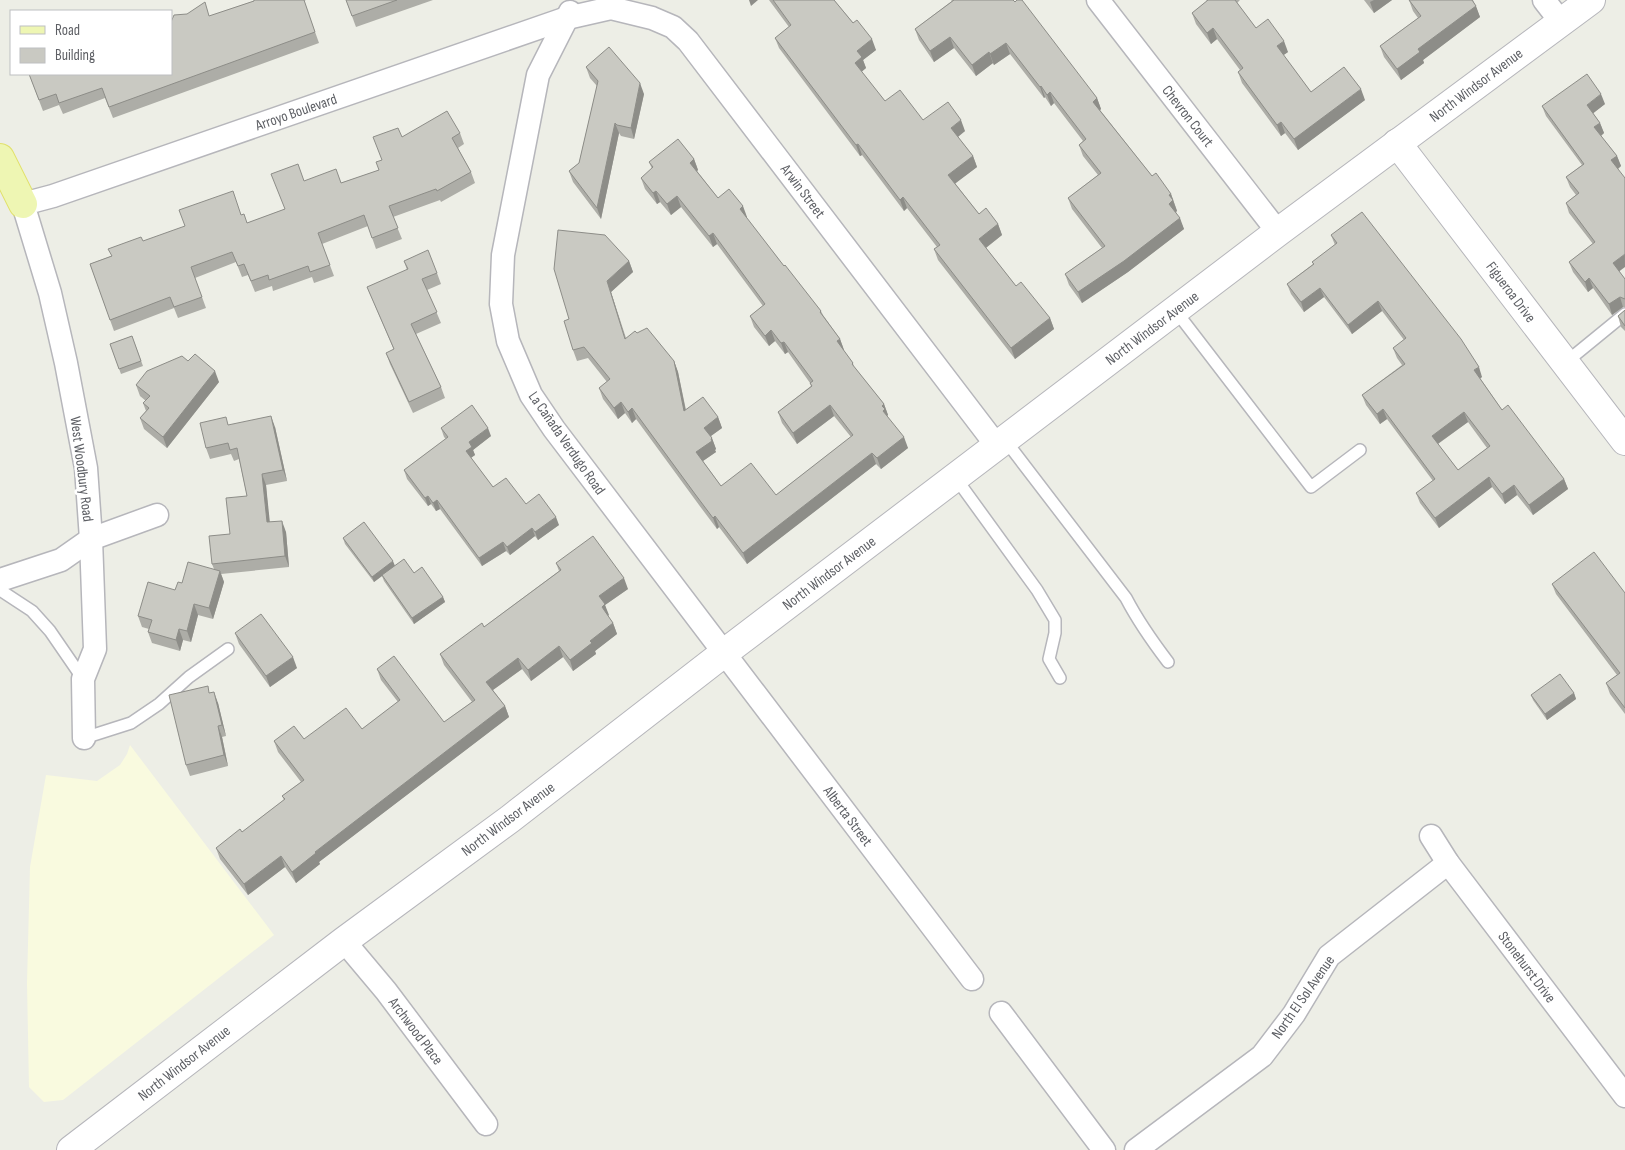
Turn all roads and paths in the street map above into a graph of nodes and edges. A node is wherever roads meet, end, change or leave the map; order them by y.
1 (1098, 0) edge
2 (1544, 0) edge
3 (1591, 0) edge
4 (571, 9) edge
5 (1561, 22) junction
6 (1397, 143) junction
7 (0, 158) edge
8 (23, 204) junction
9 (1278, 232) junction
10 (1175, 310) junction
11 (1625, 314) edge
12 (1565, 363) junction
13 (1625, 441) edge
14 (1001, 443) junction
15 (1360, 450) dead end
16 (955, 477) junction
17 (157, 515) dead end
18 (91, 539) junction
19 (0, 580) edge
20 (0, 590) edge
21 (228, 649) dead end
22 (724, 653) junction
23 (1168, 662) dead end
24 (1060, 678) dead end
25 (84, 680) junction
26 (84, 738) joint
27 (1431, 836) dead end
28 (1448, 864) junction
29 (344, 941) junction
30 (972, 979) dead end
31 (1000, 1012) dead end
32 (1625, 1096) edge
33 (486, 1124) dead end
34 (71, 1150) edge
35 (1104, 1150) edge
36 (1136, 1150) edge

1 - 9 street, Chevron Court
2 - 5 street
3 - 5 street, North Windsor Avenue
4 - 8 street, Arroyo Boulevard
4 - 14 street, Arwin Street
4 - 22 street, La Cañada Verdugo Road
5 - 6 street, North Windsor Avenue
6 - 9 street, North Windsor Avenue
6 - 12 street, Figueroa Drive
7 - 8 main road
8 - 18 street, West Woodbury Road
9 - 10 street, North Windsor Avenue
10 - 14 street, North Windsor Avenue
10 - 15 lane
11 - 12 lane
12 - 13 street, Figueroa Drive
14 - 16 street, North Windsor Avenue
14 - 23 lane
16 - 22 street, North Windsor Avenue
16 - 24 lane
17 - 18 street
18 - 19 street
18 - 25 street, West Woodbury Road
20 - 25 lane
21 - 26 lane
22 - 29 street, North Windsor Avenue
22 - 30 street, Alberta Street
25 - 26 street, West Woodbury Road
27 - 28 street, Stonehurst Drive
28 - 32 street, Stonehurst Drive
28 - 36 street, North El Sol Avenue
29 - 33 street, Archwood Place
29 - 34 street, North Windsor Avenue
31 - 35 street

